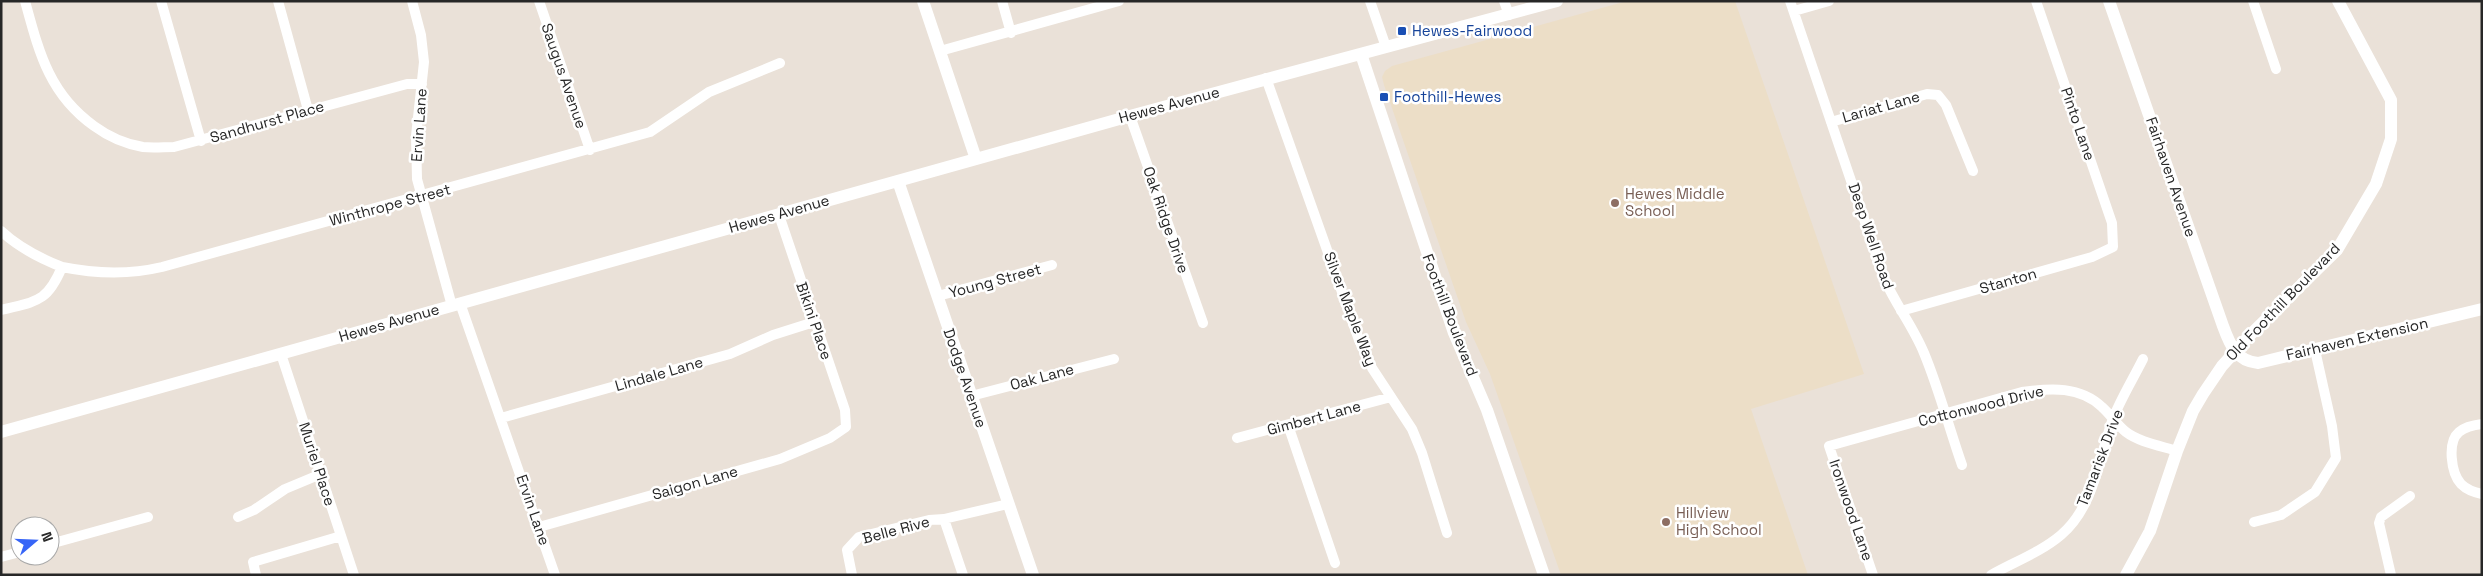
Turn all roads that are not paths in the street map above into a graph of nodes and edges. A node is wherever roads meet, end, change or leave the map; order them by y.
1 (25, 1) edge
2 (161, 1) edge
3 (278, 1) edge
4 (412, 1) edge
5 (539, 1) edge
6 (923, 1) edge
7 (1002, 1) edge
8 (1119, 1) edge
9 (1370, 1) edge
10 (1504, 1) edge
11 (1557, 1) edge
12 (1830, 1) edge
13 (2036, 1) edge
14 (2109, 1) edge
15 (2253, 1) edge
16 (2338, 1) edge
17 (1792, 6) edge
18 (1509, 15) junction
19 (1011, 33) junction
20 (1386, 47) junction
21 (940, 51) junction
22 (1361, 54) junction
23 (780, 63) dead end
24 (2276, 68) dead end
25 (1266, 78) junction
26 (422, 84) junction
27 (308, 110) junction
28 (1130, 116) junction
29 (1831, 122) junction
30 (201, 141) junction
31 (590, 150) junction
32 (976, 159) junction
33 (1973, 170) dead end
34 (898, 181) junction
35 (421, 196) junction
36 (778, 215) junction
37 (1, 231) edge
38 (2113, 247) joint
39 (1052, 266) dead end
40 (62, 267) junction
41 (938, 296) junction
42 (456, 304) junction
43 (1, 310) edge
44 (2482, 310) edge
45 (1901, 311) junction
46 (814, 322) junction
47 (1203, 323) dead end
48 (2315, 350) junction
49 (2235, 351) junction
50 (280, 354) junction
51 (1114, 358) dead end
52 (2143, 359) dead end
53 (971, 396) junction
54 (1391, 397) junction
55 (1944, 414) junction
56 (501, 418) junction
57 (2113, 419) junction
58 (2482, 424) edge
59 (1288, 425) junction
60 (846, 427) joint
61 (1, 432) edge
62 (1237, 438) dead end
63 (1829, 446) joint
64 (2176, 451) junction
65 (1962, 465) dead end
66 (321, 474) junction
67 (2482, 494) edge
68 (2410, 496) dead end
69 (1008, 504) junction
70 (148, 517) dead end
71 (238, 517) dead end
72 (944, 519) junction
73 (2254, 522) dead end
74 (539, 527) junction
75 (1447, 532) dead end
76 (341, 536) junction
77 (60, 541) edge
78 (1335, 563) dead end
79 (256, 575) edge
80 (354, 575) edge
81 (555, 575) edge
82 (852, 575) edge
83 (963, 575) edge
84 (1033, 575) edge
85 (1544, 575) edge
86 (1873, 575) edge
87 (1991, 575) edge
88 (2126, 575) edge
89 (2392, 575) edge

1 - 30 street, Sandhurst Place
2 - 30 street
3 - 27 street
4 - 26 street, Ervin Lane
5 - 31 street, Saugus Avenue
6 - 21 street
7 - 19 street
8 - 19 street
9 - 20 street
10 - 18 street
11 - 18 street, Hewes Avenue
12 - 17 street
13 - 38 street, Pinto Lane
14 - 49 street, Fairhaven Avenue
15 - 24 street
16 - 49 street, Old Foothill Boulevard
17 - 29 street, Deep Well Road
18 - 20 street, Hewes Avenue
19 - 21 street
20 - 22 street, Hewes Avenue
21 - 32 street
22 - 25 street, Hewes Avenue
22 - 85 street, Foothill Boulevard
23 - 31 street, Winthrope Street
25 - 28 street, Hewes Avenue
25 - 54 street, Silver Maple Way
26 - 27 street, Sandhurst Place
26 - 35 street, Ervin Lane
27 - 30 street, Sandhurst Place
28 - 32 street, Hewes Avenue
28 - 47 street, Oak Ridge Drive
29 - 33 street, Lariat Lane
29 - 45 street, Deep Well Road
31 - 35 street, Winthrope Street
32 - 34 street, Hewes Avenue
34 - 36 street, Hewes Avenue
34 - 41 street, Dodge Avenue
35 - 40 street, Winthrope Street
35 - 42 street, Ervin Lane
36 - 42 street, Hewes Avenue
36 - 46 street, Bikini Place
37 - 40 street, Winthrope Street
38 - 45 street, Stanton
39 - 41 street, Young Street
40 - 43 street
41 - 53 street, Dodge Avenue
42 - 50 street, Hewes Avenue
42 - 56 street, Ervin Lane
44 - 48 street, Fairhaven Extension
45 - 55 street, Deep Well Road
46 - 56 street, Lindale Lane
46 - 60 street, Bikini Place
48 - 49 street, Fairhaven Extension
48 - 73 street
49 - 64 street, Old Foothill Boulevard
50 - 61 street, Hewes Avenue
50 - 66 street, Muriel Place
51 - 53 street, Oak Lane
52 - 57 street, Tamarisk Drive
53 - 69 street, Dodge Avenue
54 - 59 street, Gimbert Lane
54 - 75 street, Silver Maple Way
55 - 57 street, Cottonwood Drive
55 - 63 street, Cottonwood Drive
55 - 65 street, Deep Well Road
56 - 74 street, Ervin Lane
57 - 64 street, Cottonwood Drive
57 - 87 street, Tamarisk Drive
58 - 67 street
59 - 62 street, Gimbert Lane
59 - 78 street
60 - 74 street, Saigon Lane
63 - 86 street, Ironwood Lane
64 - 88 street, Old Foothill Boulevard
66 - 71 street
66 - 76 street, Muriel Place
68 - 89 street
69 - 72 street, Belle Rive
69 - 84 street, Dodge Avenue
70 - 77 street
72 - 82 street, Belle Rive
72 - 83 street, Belle Rive
74 - 81 street, Ervin Lane
76 - 79 street
76 - 80 street, Muriel Place

